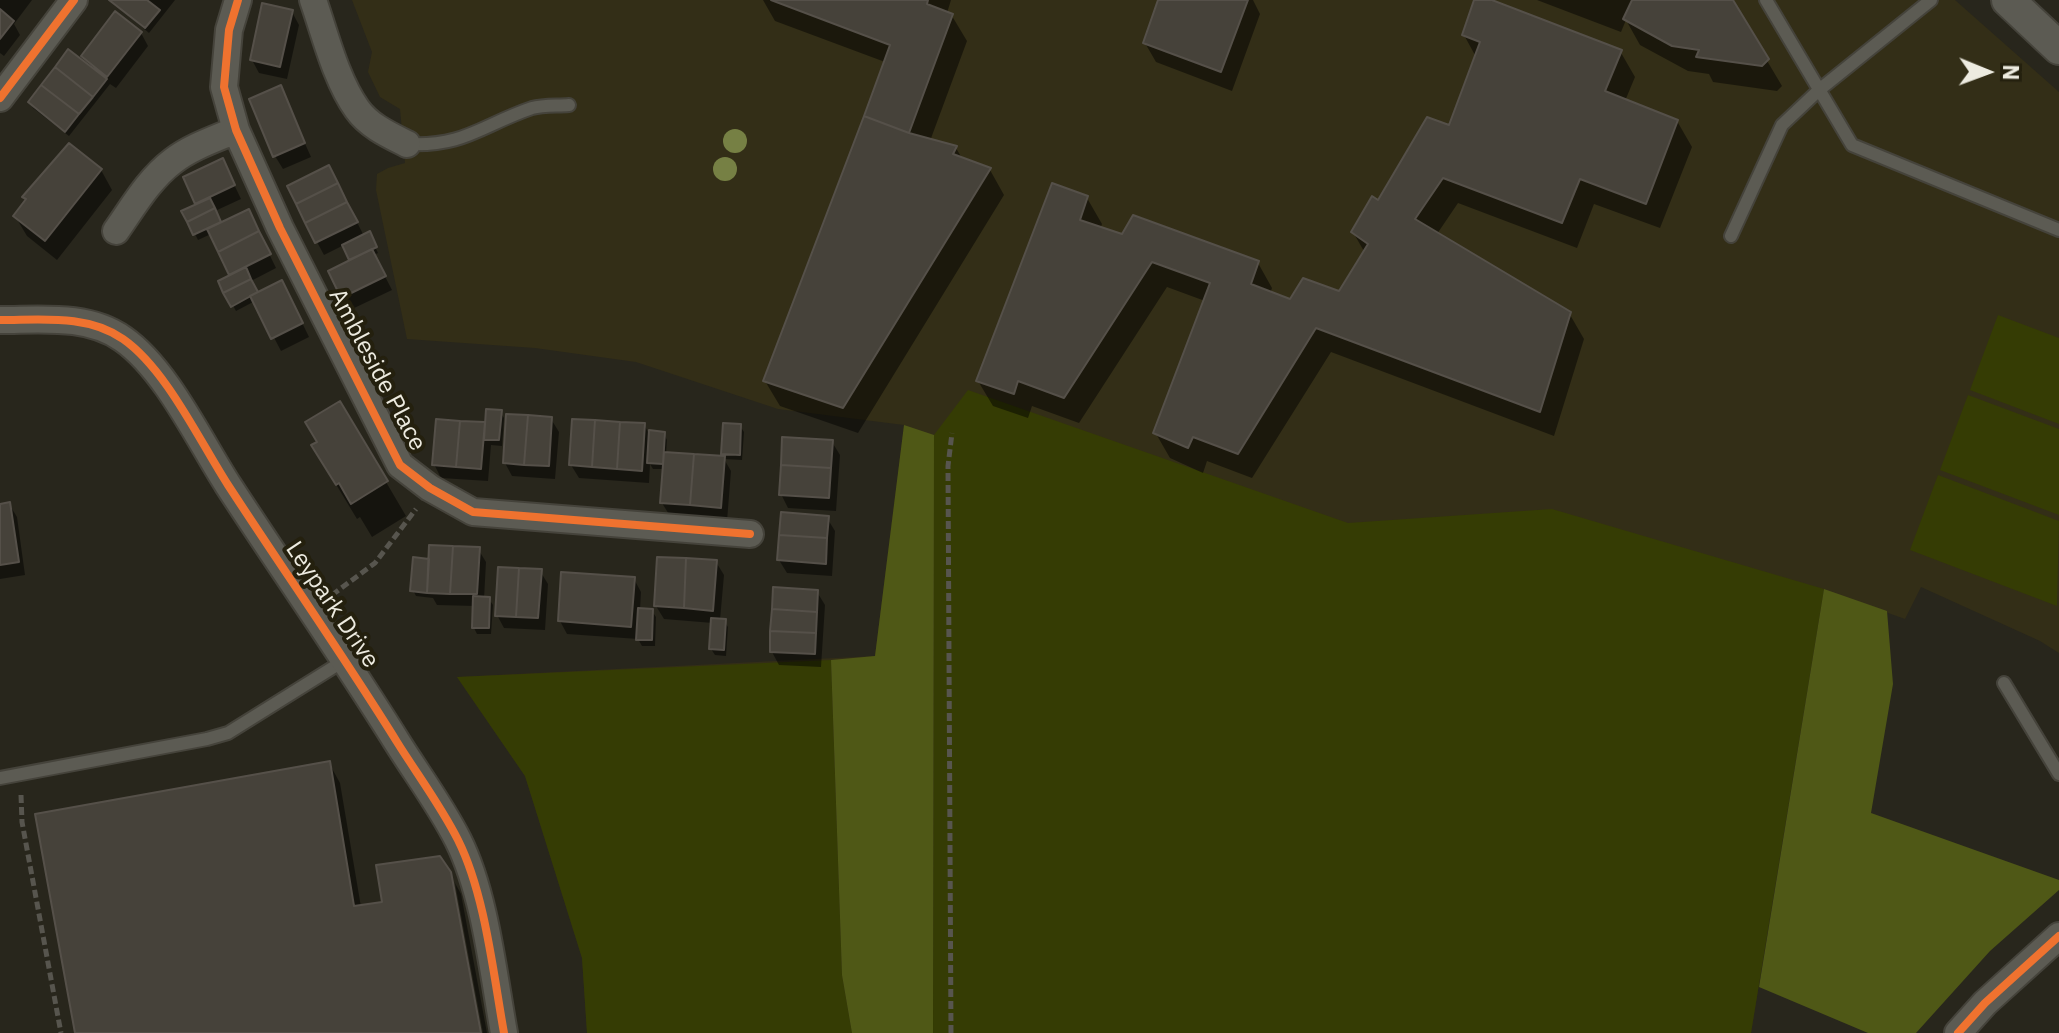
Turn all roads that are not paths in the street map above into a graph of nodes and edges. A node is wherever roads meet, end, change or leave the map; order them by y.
1 (74, 0) edge
2 (238, 0) edge
3 (313, 0) edge
4 (1766, 0) edge
5 (1931, 0) edge
6 (2008, 0) edge
7 (2059, 48) edge
8 (1819, 90) junction
9 (0, 98) edge
10 (569, 105) dead end
11 (236, 130) junction
12 (407, 144) joint
13 (2059, 230) edge
14 (116, 231) dead end
15 (1731, 236) dead end
16 (0, 320) edge
17 (750, 534) dead end
18 (345, 660) junction
19 (2004, 683) dead end
20 (2059, 774) edge
21 (0, 778) edge
22 (2059, 936) edge
23 (504, 1033) edge
24 (1958, 1033) edge

1 - 9 street
2 - 11 street, Ambleside Place
3 - 12 street
4 - 8 lane
5 - 8 lane
6 - 7 street
8 - 13 lane
8 - 15 lane
10 - 12 lane
11 - 14 street
11 - 17 street, Ambleside Place
16 - 18 street, Leypark Drive
18 - 21 lane
18 - 23 street, Leypark Drive
19 - 20 lane
22 - 24 street

